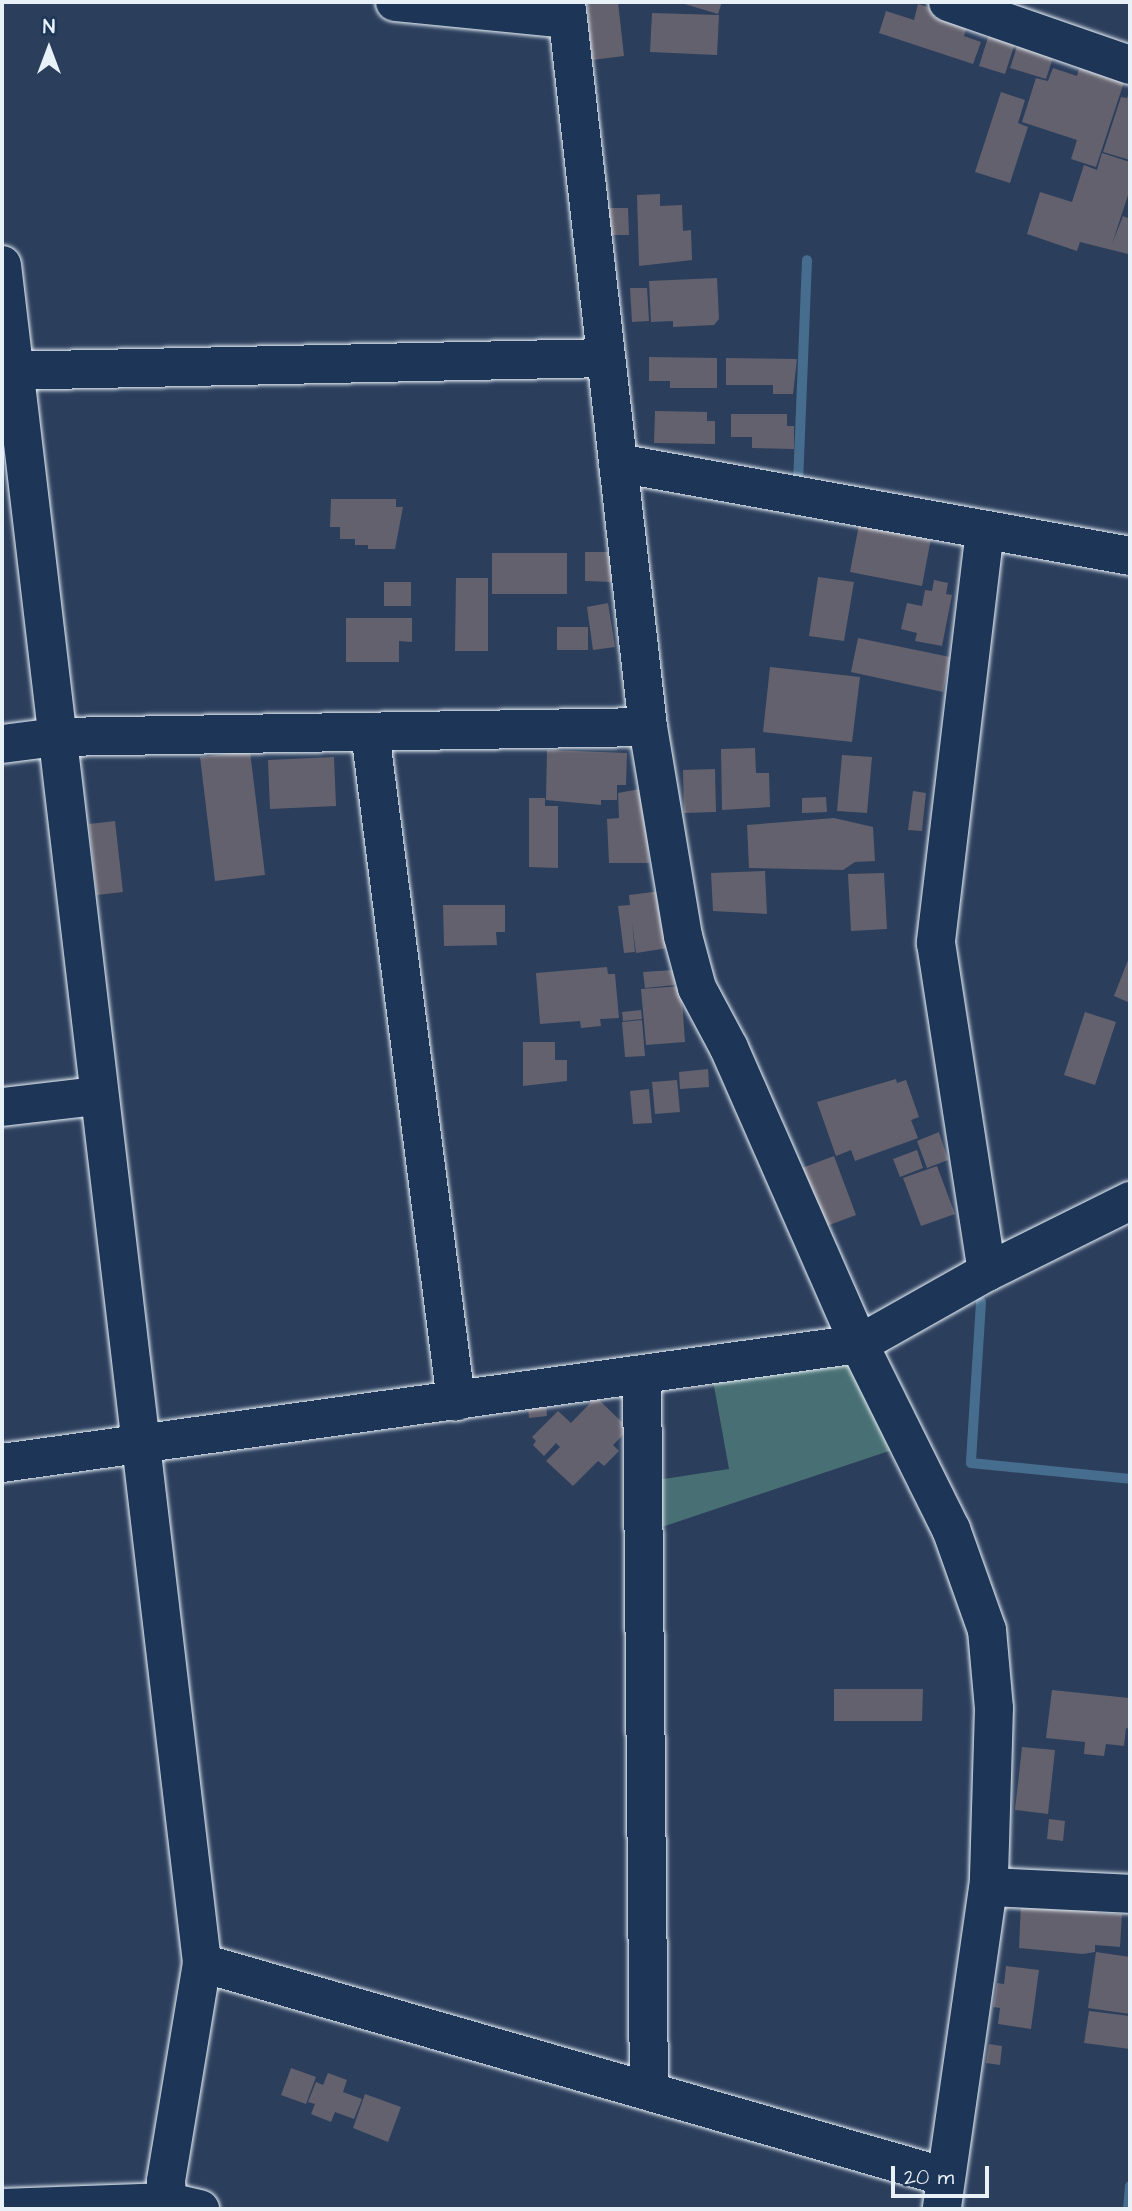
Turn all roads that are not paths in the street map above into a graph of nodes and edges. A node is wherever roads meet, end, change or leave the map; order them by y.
1 (395, 2) edge
2 (948, 2) edge
3 (567, 10) edge
4 (1130, 65) edge
5 (2, 265) edge
6 (606, 358) junction
7 (8, 371) edge
8 (618, 463) junction
9 (985, 530) junction
10 (1130, 556) edge
11 (648, 727) junction
12 (370, 732) junction
13 (57, 737) junction
14 (2, 744) edge
15 (97, 1096) junction
16 (2, 1107) edge
17 (1130, 1201) edge
18 (987, 1272) junction
19 (859, 1344) junction
20 (642, 1375) junction
21 (456, 1401) junction
22 (140, 1446) junction
23 (2, 1463) edge
24 (989, 1888) junction
25 (1130, 1894) edge
26 (202, 1963) junction
27 (649, 2091) junction
28 (944, 2193) edge
29 (179, 2207) edge
30 (2, 2208) edge

1 - 3 street
2 - 4 street
3 - 6 street
5 - 7 street
6 - 7 street
6 - 8 street
7 - 13 street
8 - 9 street
8 - 11 street
9 - 10 street
9 - 18 street
11 - 12 street
11 - 19 street
12 - 13 street
12 - 21 street
13 - 14 street
13 - 15 street
15 - 16 street
15 - 22 street
17 - 18 street
18 - 19 street
19 - 20 street
19 - 24 street
20 - 21 street
20 - 27 street
21 - 22 street
22 - 23 street
22 - 26 street
24 - 25 street
24 - 28 street
26 - 27 street
26 - 29 street
27 - 28 street
29 - 30 street

